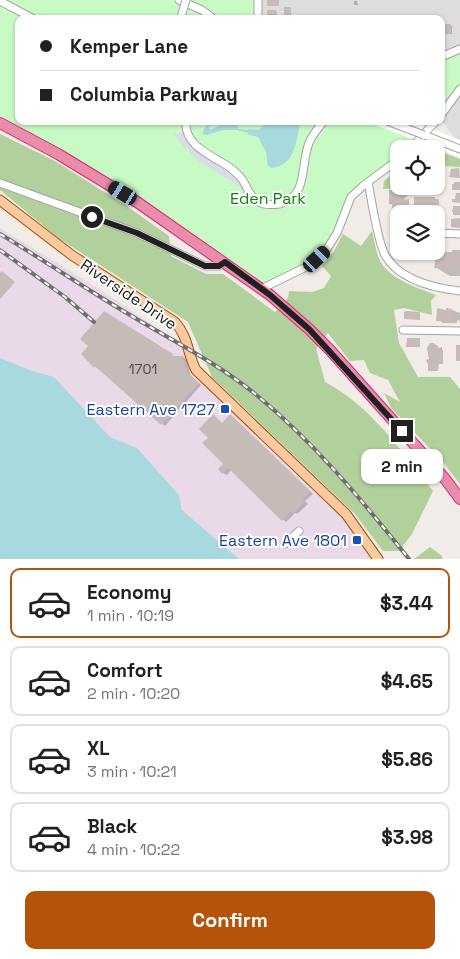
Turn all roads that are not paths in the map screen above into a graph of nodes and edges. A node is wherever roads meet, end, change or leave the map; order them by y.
1 (179, 0) edge
2 (186, 0) edge
3 (258, 0) edge
4 (0, 1) edge
5 (26, 15) edge
6 (182, 15) edge
7 (209, 15) edge
8 (258, 15) edge
9 (460, 49) edge
10 (445, 55) edge
11 (460, 89) edge
12 (445, 110) edge
13 (0, 123) edge
14 (187, 125) edge
15 (321, 125) edge
16 (398, 125) edge
17 (432, 125) edge
18 (418, 140) edge
19 (460, 149) edge
20 (390, 166) edge
21 (368, 182) junction
22 (0, 183) edge
23 (0, 200) edge
24 (445, 233) edge
25 (460, 234) edge
26 (225, 262) junction
27 (262, 289) junction
28 (460, 291) edge
29 (403, 330) dead end
30 (460, 331) edge
31 (460, 499) edge
32 (299, 531) dead end
33 (286, 544) dead end
34 (378, 559) edge

1 - 7 street
2 - 6 street, bridge
3 - 8 street
4 - 5 street
9 - 10 street
11 - 12 street
13 - 26 highway
14 - 15 street
16 - 19 street, bridge
17 - 18 street
20 - 21 street
21 - 27 street
21 - 28 street
22 - 26 street
23 - 34 main road, Riverside Drive
24 - 25 street
26 - 27 highway
27 - 31 highway
29 - 30 street
32 - 33 street

